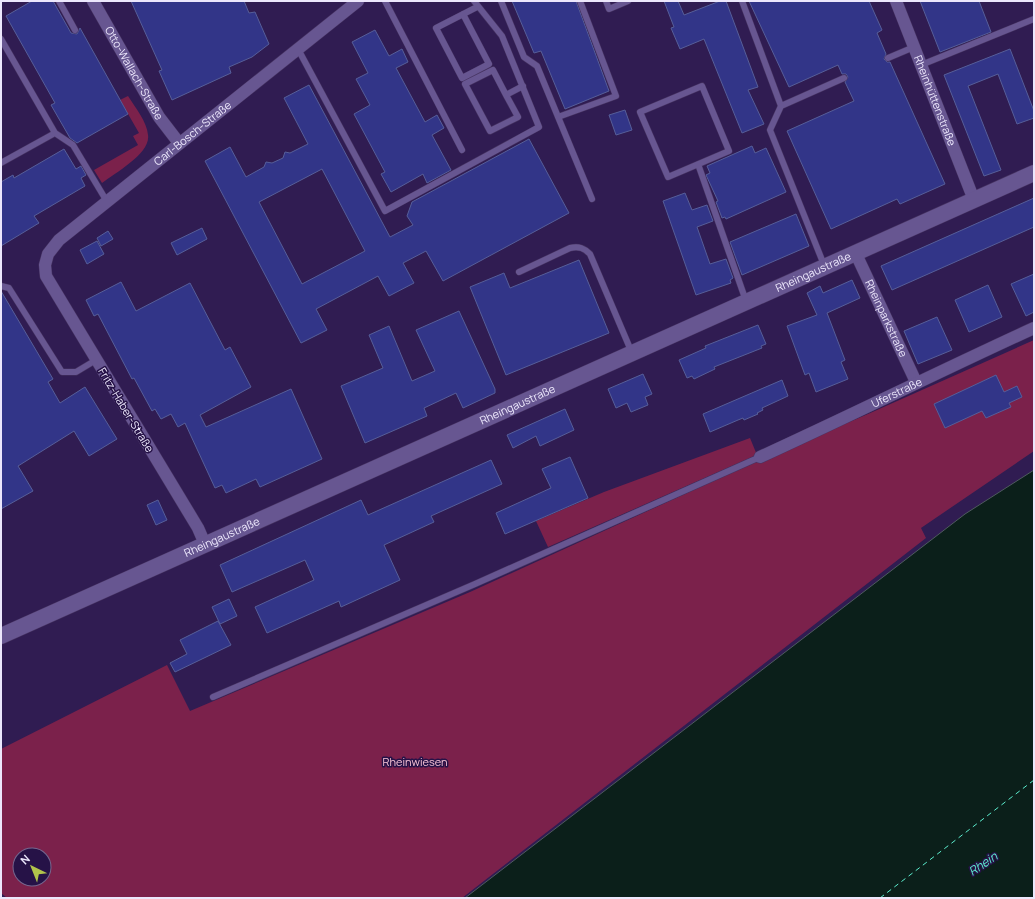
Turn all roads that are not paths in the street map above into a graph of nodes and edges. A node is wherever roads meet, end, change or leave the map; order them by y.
1 (59, 1) edge
2 (93, 1) edge
3 (358, 1) edge
4 (385, 1) edge
5 (501, 1) edge
6 (580, 1) edge
7 (606, 1) edge
8 (628, 1) edge
9 (742, 1) edge
10 (896, 1) edge
11 (475, 4) edge
12 (463, 14) junction
13 (1033, 22) edge
14 (76, 30) dead end
15 (1, 39) edge
16 (914, 47) junction
17 (298, 48) junction
18 (888, 58) dead end
19 (921, 65) junction
20 (844, 78) dead end
21 (523, 86) junction
22 (506, 95) junction
23 (781, 106) junction
24 (558, 118) junction
25 (55, 133) junction
26 (179, 143) junction
27 (462, 150) dead end
28 (1, 163) edge
29 (698, 164) junction
30 (1034, 173) edge
31 (592, 199) dead end
32 (106, 200) junction
33 (974, 200) junction
34 (856, 254) junction
35 (825, 267) junction
36 (519, 272) dead end
37 (46, 276) joint
38 (1, 286) edge
39 (747, 303) junction
40 (1034, 328) edge
41 (632, 354) junction
42 (96, 360) junction
43 (916, 382) junction
44 (760, 457) joint
45 (205, 544) junction
46 (1, 636) edge
47 (214, 697) dead end

1 - 14 lane
2 - 26 street, Otto-Wallach-Straße
3 - 17 street, Carl-Bosch-Straße
4 - 27 lane
5 - 24 lane
6 - 24 lane
7 - 8 lane
9 - 23 lane
10 - 16 street, Rheinhüttenstraße
11 - 12 lane
11 - 21 lane
12 - 12 lane
13 - 19 lane
15 - 25 lane
16 - 18 lane
16 - 19 street, Rheinhüttenstraße
17 - 21 lane
17 - 26 street, Carl-Bosch-Straße
19 - 33 street, Rheinhüttenstraße
20 - 23 lane
21 - 22 lane
22 - 22 lane
23 - 35 lane
24 - 31 lane
25 - 28 lane
25 - 32 lane
26 - 32 street, Carl-Bosch-Straße
29 - 29 lane
29 - 39 lane
30 - 33 street, Rheingaustraße
32 - 37 street, Carl-Bosch-Straße
33 - 34 street, Rheingaustraße
34 - 35 street, Rheingaustraße
34 - 43 street, Rheinparkstraße
35 - 39 street, Rheingaustraße
36 - 41 lane
37 - 42 street, Fritz-Haber-Straße
38 - 42 lane
39 - 41 street, Rheingaustraße
40 - 43 street, Uferstraße
41 - 45 street, Rheingaustraße
42 - 45 street, Fritz-Haber-Straße
43 - 44 street, Uferstraße
44 - 47 lane
45 - 46 street, Rheingaustraße

